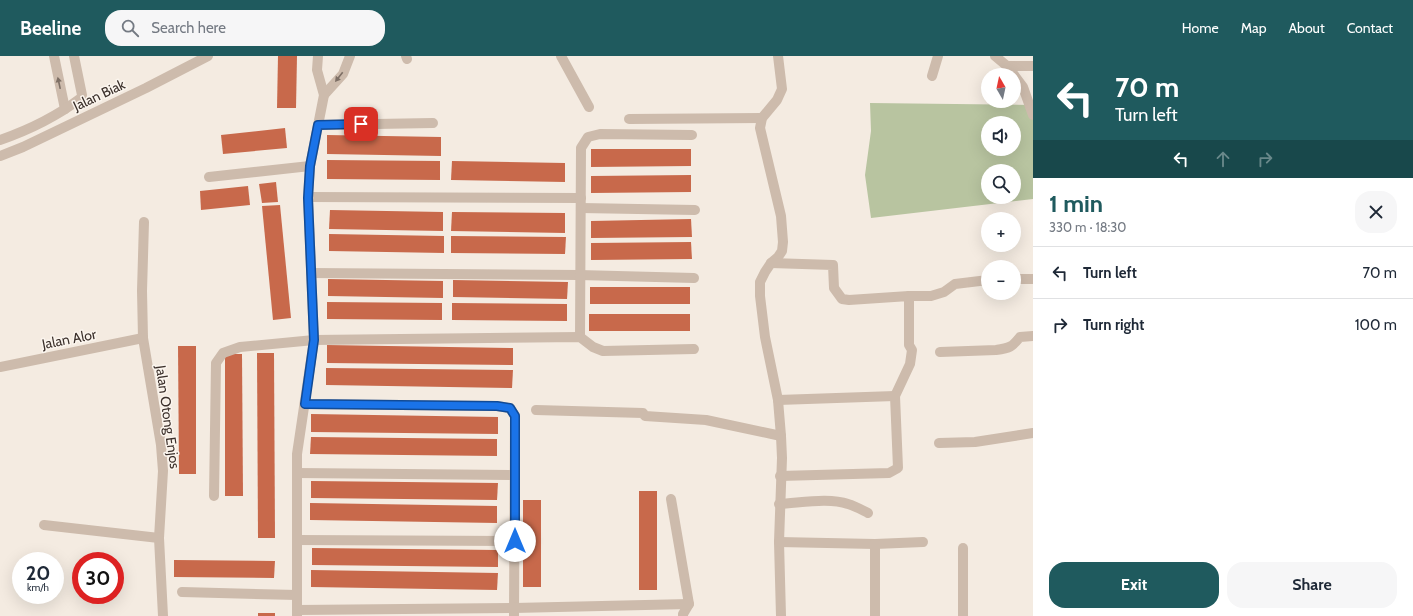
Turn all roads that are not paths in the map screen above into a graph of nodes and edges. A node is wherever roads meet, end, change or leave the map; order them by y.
1 (54, 56) edge
2 (74, 56) edge
3 (206, 56) edge
4 (318, 56) edge
5 (350, 56) edge
6 (561, 56) edge
7 (778, 56) edge
8 (938, 56) edge
9 (995, 56) edge
10 (1007, 66) joint
11 (1033, 66) edge
12 (932, 76) dead end
13 (1021, 84) edge
14 (324, 95) junction
15 (589, 107) dead end
16 (64, 109) junction
17 (1033, 115) edge
18 (762, 118) junction
19 (629, 119) dead end
20 (433, 124) dead end
21 (318, 125) junction
22 (692, 135) dead end
23 (0, 140) edge
24 (0, 156) edge
25 (310, 166) junction
26 (209, 178) dead end
27 (308, 198) junction
28 (581, 198) junction
29 (581, 208) junction
30 (695, 210) dead end
31 (144, 222) dead end
32 (771, 263) junction
33 (311, 273) junction
34 (579, 275) junction
35 (694, 278) dead end
36 (1021, 279) edge
37 (1033, 279) edge
38 (981, 281) edge
39 (909, 296) junction
40 (1033, 336) edge
41 (580, 337) junction
42 (143, 338) junction
43 (314, 340) junction
44 (694, 349) dead end
45 (940, 352) dead end
46 (0, 367) edge
47 (895, 396) junction
48 (778, 400) junction
49 (305, 404) junction
50 (536, 410) dead end
51 (1033, 433) edge
52 (781, 436) junction
53 (939, 443) dead end
54 (297, 473) junction
55 (515, 476) junction
56 (780, 476) junction
57 (214, 496) dead end
58 (671, 499) dead end
59 (780, 504) junction
60 (868, 513) dead end
61 (44, 525) dead end
62 (159, 538) junction
63 (297, 540) junction
64 (515, 541) junction
65 (779, 542) junction
66 (924, 542) dead end
67 (875, 544) junction
68 (963, 548) dead end
69 (182, 592) dead end
70 (297, 595) junction
71 (689, 604) junction
72 (514, 612) edge
73 (297, 613) edge
74 (163, 616) edge
75 (683, 616) edge
76 (781, 616) edge
77 (875, 616) edge
78 (963, 616) edge

16 -> 1 street
2 - 16 street, Jalan Biak
3 - 24 street, Jalan Biak
4 - 14 street
5 -> 14 street
6 - 15 street
7 - 18 street
8 - 12 street
9 - 10 street
10 - 11 street
13 - 17 street
14 - 21 street
16 - 23 street, Jalan Biak
18 - 19 street
18 - 32 street
20 - 21 street
21 - 25 street
22 - 28 street
25 - 26 street
25 - 27 street
27 - 28 street
27 - 33 street
28 - 29 street
29 - 30 street
29 - 34 street
31 - 42 street, Jalan Otong Enjos
32 - 39 street
32 - 48 street
33 - 34 street
33 - 43 street
34 - 35 street
34 - 41 street
36 - 37 street
38 - 39 street
39 - 47 street
40 - 45 street
41 - 43 street
41 - 44 street
42 - 46 street, Jalan Alor
42 - 62 street, Jalan Otong Enjos
43 - 49 street
43 - 57 street
47 - 48 street
47 - 56 street
48 - 52 street
49 - 54 street
49 - 55 street
50 - 52 street
51 - 53 street
52 - 56 street
54 - 55 street
54 - 63 street
55 - 64 street
56 - 59 street
58 - 71 street
59 - 60 street
59 - 65 street
61 - 62 street
62 - 74 street, Jalan Otong Enjos
63 - 64 street
63 - 70 street
64 - 72 street
65 - 67 street
65 - 76 street
66 - 67 street
67 - 77 street
68 - 78 street
69 - 70 street
70 - 73 street
71 - 72 street
71 - 75 street
72 - 73 street

